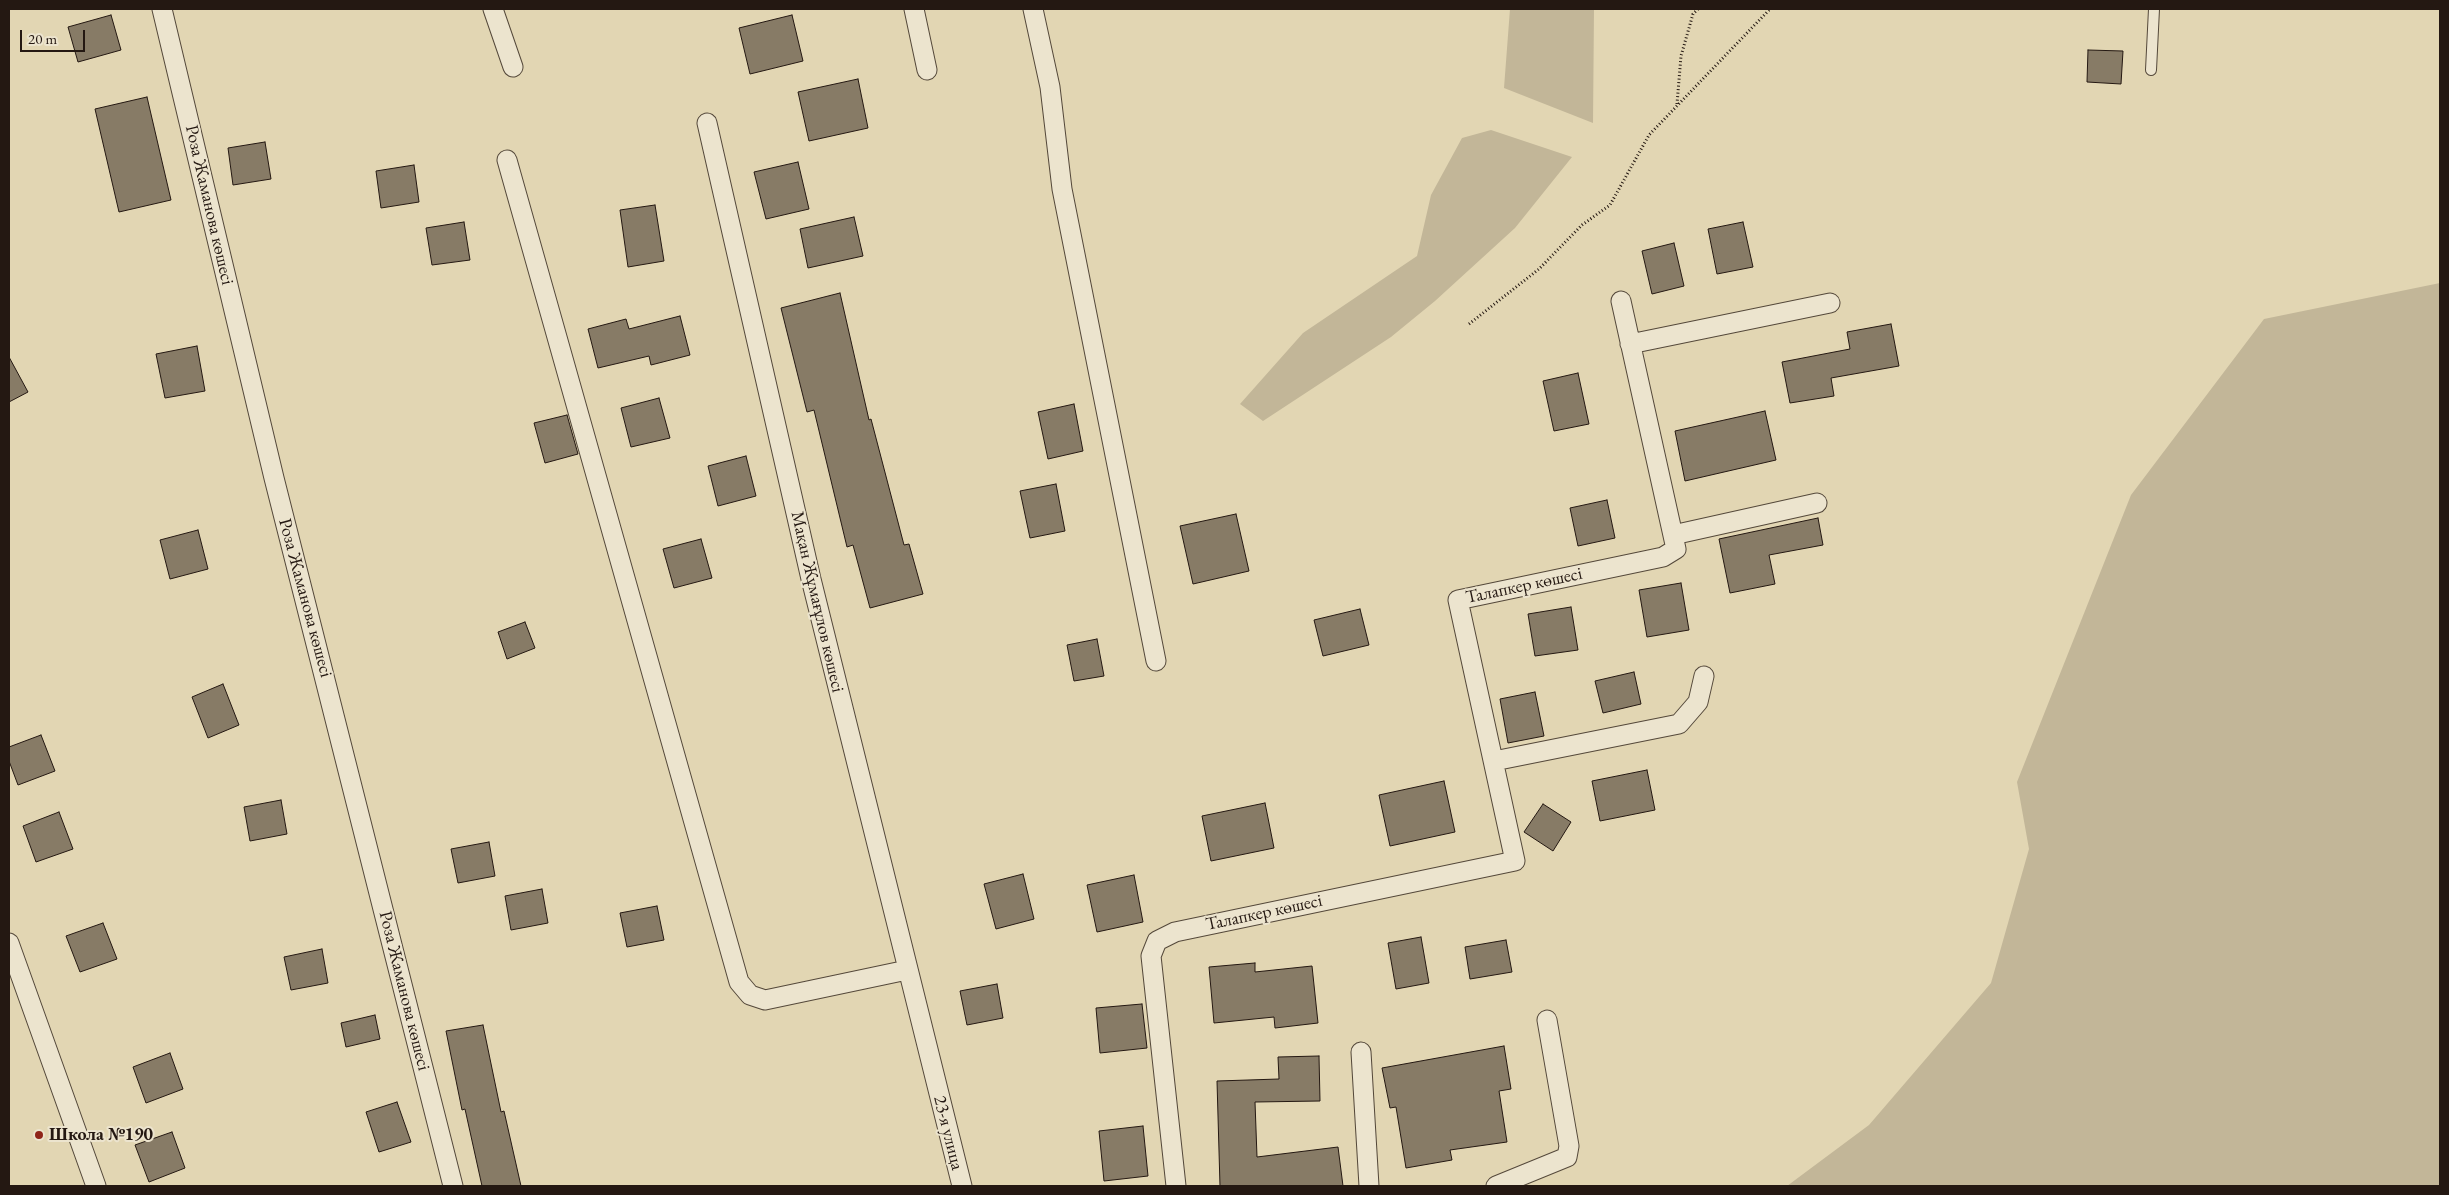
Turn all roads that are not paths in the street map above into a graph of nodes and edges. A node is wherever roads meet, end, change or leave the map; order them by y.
1 (162, 9) edge
2 (493, 9) edge
3 (914, 9) edge
4 (1033, 9) edge
5 (2154, 9) edge
6 (513, 67) dead end
7 (926, 70) dead end
8 (2151, 70) dead end
9 (706, 123) dead end
10 (507, 160) dead end
11 (1621, 301) dead end
12 (1830, 303) dead end
13 (1630, 344) junction
14 (1817, 503) dead end
15 (1673, 534) junction
16 (1156, 661) dead end
17 (1704, 676) dead end
18 (1494, 761) junction
19 (9, 942) edge
20 (907, 970) junction
21 (1547, 1020) dead end
22 (1361, 1052) dead end
23 (934, 1079) joint
24 (96, 1186) edge
25 (453, 1186) edge
26 (962, 1186) edge
27 (1176, 1186) edge
28 (1368, 1186) edge
29 (1496, 1186) edge

1 - 25 street, Роза Жаманова көшесі
2 - 6 street
3 - 7 street
4 - 16 street
5 - 8 lane
9 - 20 street, Мақан Жұмағұлов көшесі
10 - 20 street
11 - 13 street, Талапкер көшесі
12 - 13 street
13 - 15 street, Талапкер көшесі
14 - 15 street
15 - 18 street, Талапкер көшесі
17 - 18 street
18 - 27 street, Талапкер көшесі
19 - 24 street
20 - 23 street, Мақан Жұмағұлов көшесі
21 - 29 street
22 - 28 street
23 - 26 street, 23-я улица

